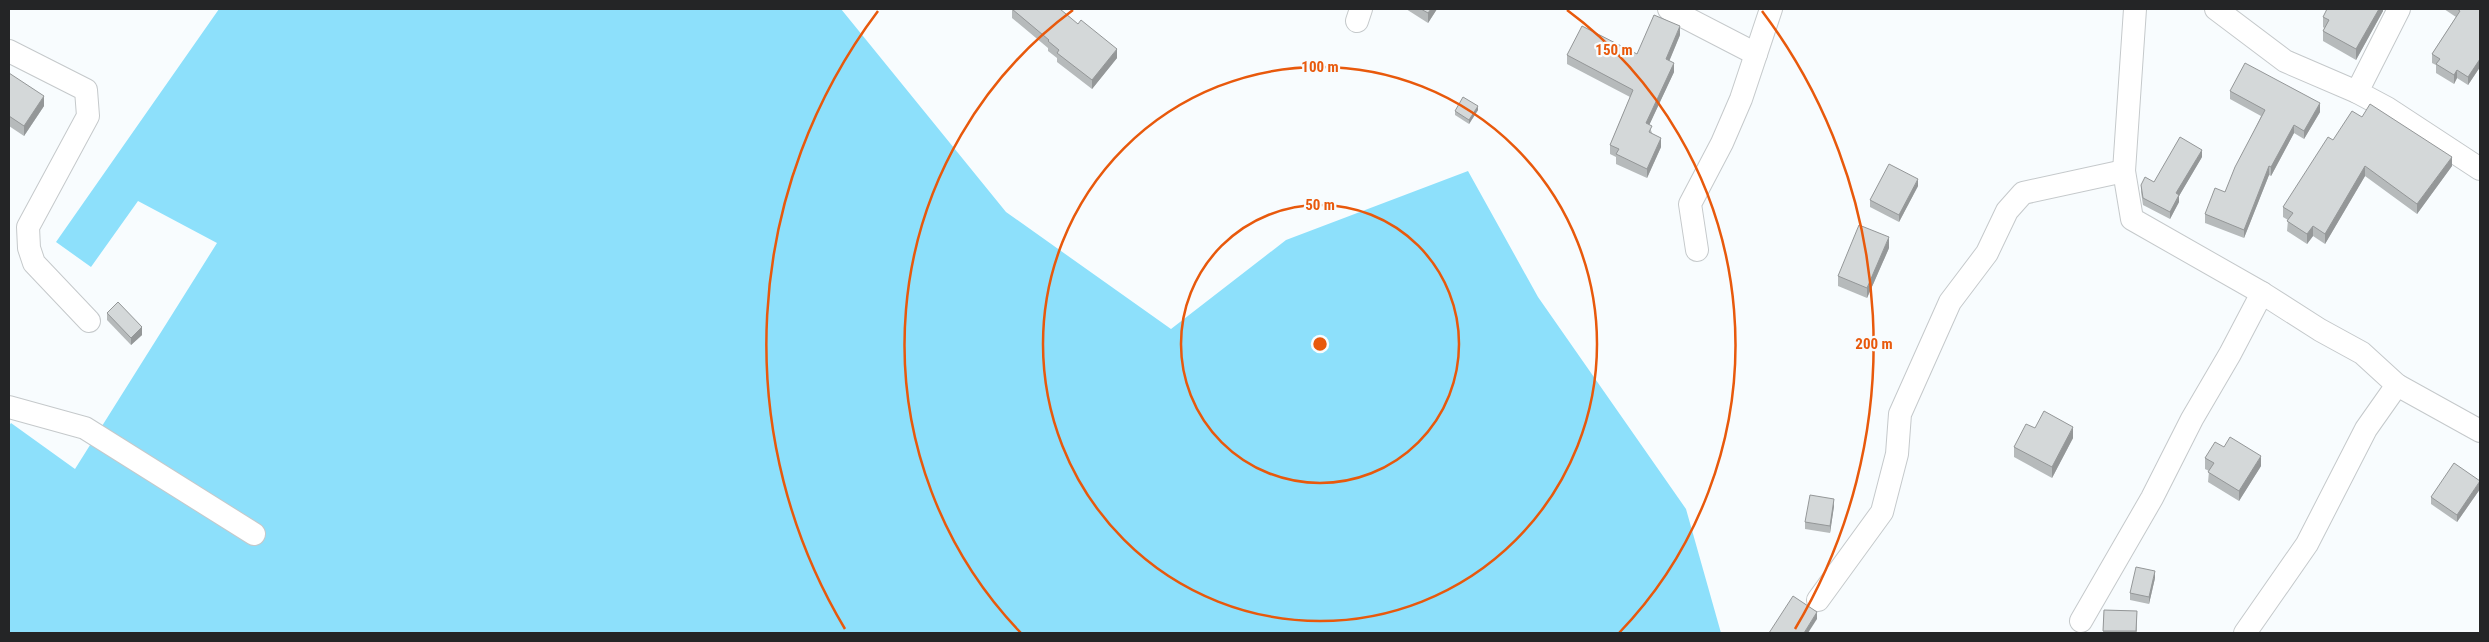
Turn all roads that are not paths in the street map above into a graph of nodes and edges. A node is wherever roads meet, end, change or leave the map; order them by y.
1 (1668, 9) edge
2 (1771, 9) edge
3 (2136, 9) edge
4 (2216, 9) edge
5 (2400, 9) edge
6 (9, 52) edge
7 (1756, 54) junction
8 (2357, 92) junction
9 (2480, 169) edge
10 (2124, 171) junction
11 (1697, 250) dead end
12 (2262, 293) junction
13 (89, 321) dead end
14 (2397, 385) junction
15 (9, 407) edge
16 (2480, 431) edge
17 (254, 534) dead end
18 (1818, 600) dead end
19 (2081, 621) dead end
20 (2245, 633) edge

1 - 7 street
2 - 7 street
3 - 10 street
4 - 8 street
5 - 8 street
6 - 13 street
7 - 11 street
8 - 9 street
10 - 12 street
10 - 18 street
12 - 14 street
12 - 19 street
14 - 16 street
14 - 20 street
15 - 17 street

